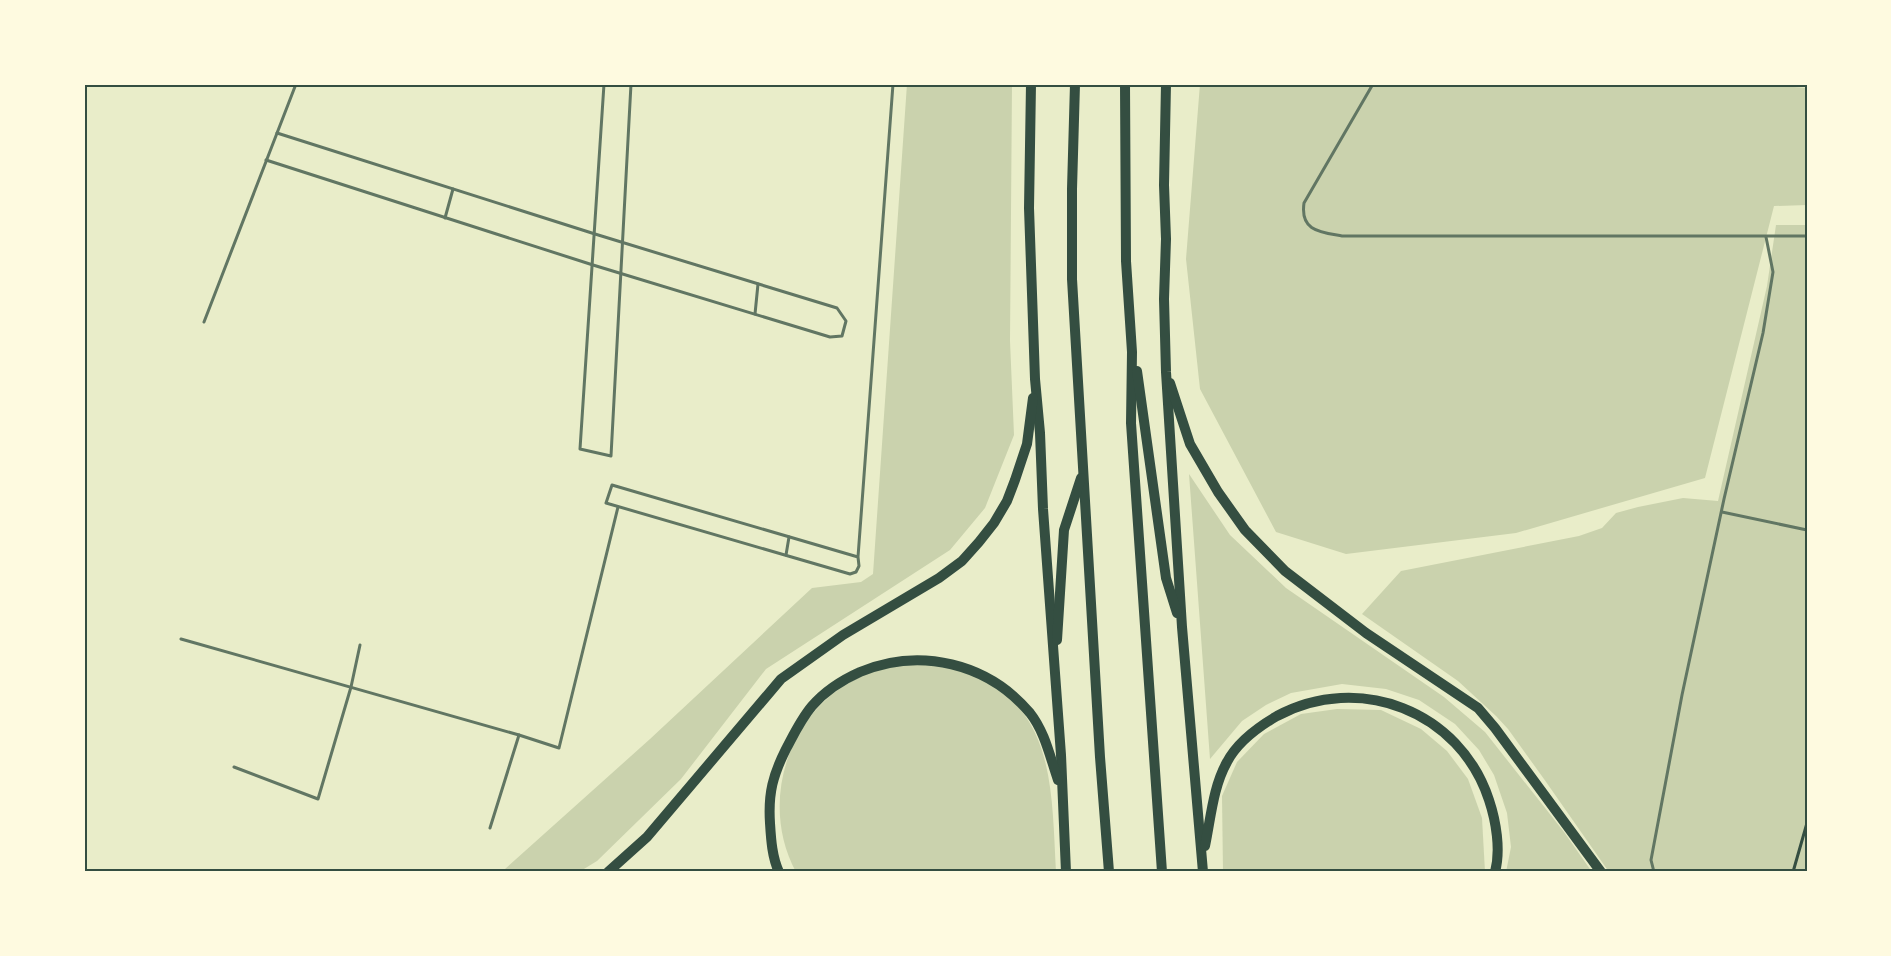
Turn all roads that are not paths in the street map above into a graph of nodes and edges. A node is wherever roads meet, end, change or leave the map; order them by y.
1 (296, 84) edge
2 (604, 84) edge
3 (631, 84) edge
4 (893, 84) edge
5 (1031, 84) edge
6 (1075, 84) edge
7 (1125, 84) edge
8 (1164, 84) edge
9 (1373, 84) edge
10 (277, 133) junction
11 (266, 160) junction
12 (453, 189) junction
13 (446, 218) junction
14 (595, 234) junction
15 (1807, 236) edge
16 (1766, 237) junction
17 (622, 242) junction
18 (592, 265) junction
19 (620, 274) junction
20 (758, 284) junction
21 (755, 314) junction
22 (204, 322) dead end
23 (1132, 352) junction
24 (1166, 372) junction
25 (1035, 380) junction
26 (1082, 472) junction
27 (618, 507) junction
28 (1722, 512) junction
29 (1807, 530) edge
30 (789, 537) junction
31 (786, 555) junction
32 (858, 557) junction
33 (1182, 627) junction
34 (181, 639) dead end
35 (360, 645) dead end
36 (1054, 669) junction
37 (351, 687) junction
38 (519, 735) junction
39 (234, 767) dead end
40 (1062, 791) junction
41 (490, 828) dead end
42 (1203, 866) edge
43 (608, 872) edge
44 (779, 872) edge
45 (1066, 872) edge
46 (1109, 872) edge
47 (1162, 872) edge
48 (1495, 872) edge
49 (1601, 872) edge
50 (1654, 872) edge

1 - 10 lane
2 - 14 lane
3 - 17 lane
4 - 32 lane
5 - 25 highway
6 - 26 highway
7 - 23 highway
8 - 24 highway
9 - 16 lane
10 - 11 lane
10 - 12 lane
11 - 13 lane
11 - 22 lane
12 - 13 lane
12 - 14 lane
13 - 18 lane
14 - 17 lane
14 - 18 lane
15 - 16 lane
16 - 28 lane
17 - 19 lane
17 - 20 lane
18 - 19 lane
18 - 19 lane
19 - 21 lane
20 - 21 lane
20 - 21 lane
23 - 33 highway
23 - 47 highway
24 - 33 highway
24 - 49 highway
25 - 36 highway
25 - 43 highway
26 - 36 highway
26 - 46 highway
27 - 30 lane
27 - 31 lane
27 - 38 lane
28 - 29 lane
28 - 50 lane
30 - 31 lane
30 - 32 lane
31 - 32 lane
33 - 42 highway
34 - 37 lane
35 - 37 lane
36 - 40 highway
37 - 38 lane
37 - 39 lane
38 - 41 lane
40 - 44 highway
40 - 45 highway
42 - 48 highway

